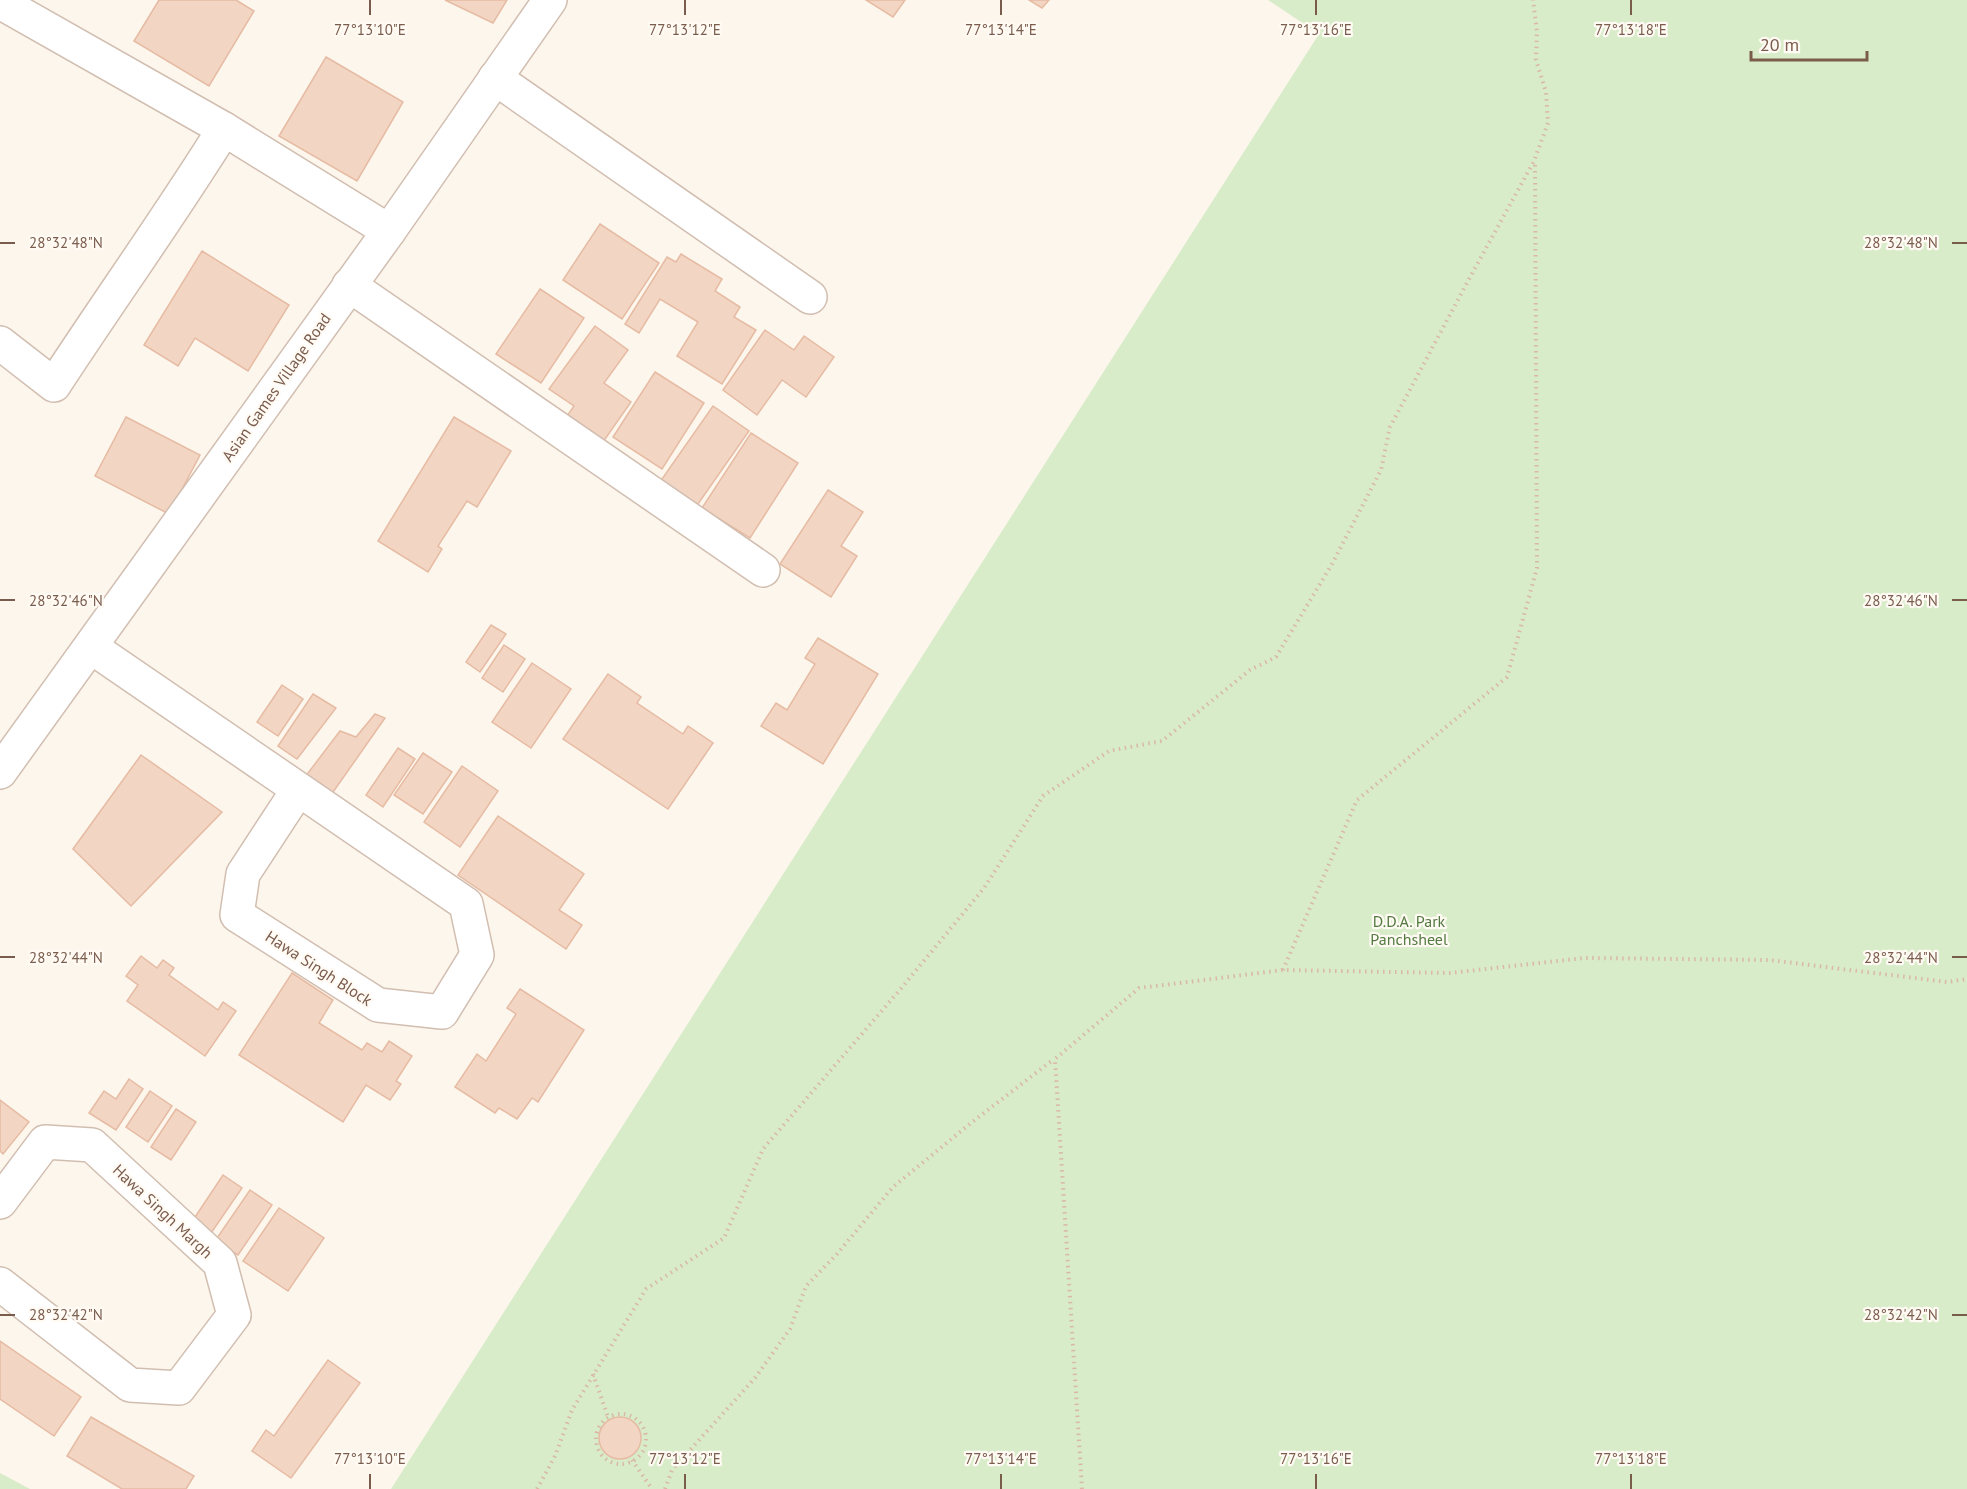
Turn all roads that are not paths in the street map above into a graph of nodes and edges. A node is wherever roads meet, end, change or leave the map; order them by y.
1 (550, 0) edge
2 (0, 2) edge
3 (495, 78) junction
4 (224, 129) junction
5 (389, 231) junction
6 (349, 285) junction
7 (810, 297) dead end
8 (0, 342) edge
9 (763, 570) dead end
10 (91, 647) junction
11 (0, 772) edge
12 (298, 790) junction
13 (0, 1202) edge
14 (0, 1284) edge

1 - 3 street, Asian Games Village Road
2 - 4 street
3 - 5 street, Asian Games Village Road
3 - 7 street
4 - 5 street
4 - 8 street
5 - 6 street, Asian Games Village Road
6 - 9 street
6 - 10 street, Asian Games Village Road
10 - 11 street, Asian Games Village Road
10 - 12 street, Hawa Singh Block
12 - 12 street, Hawa Singh Block
13 - 14 street, Hawa Singh Margh

